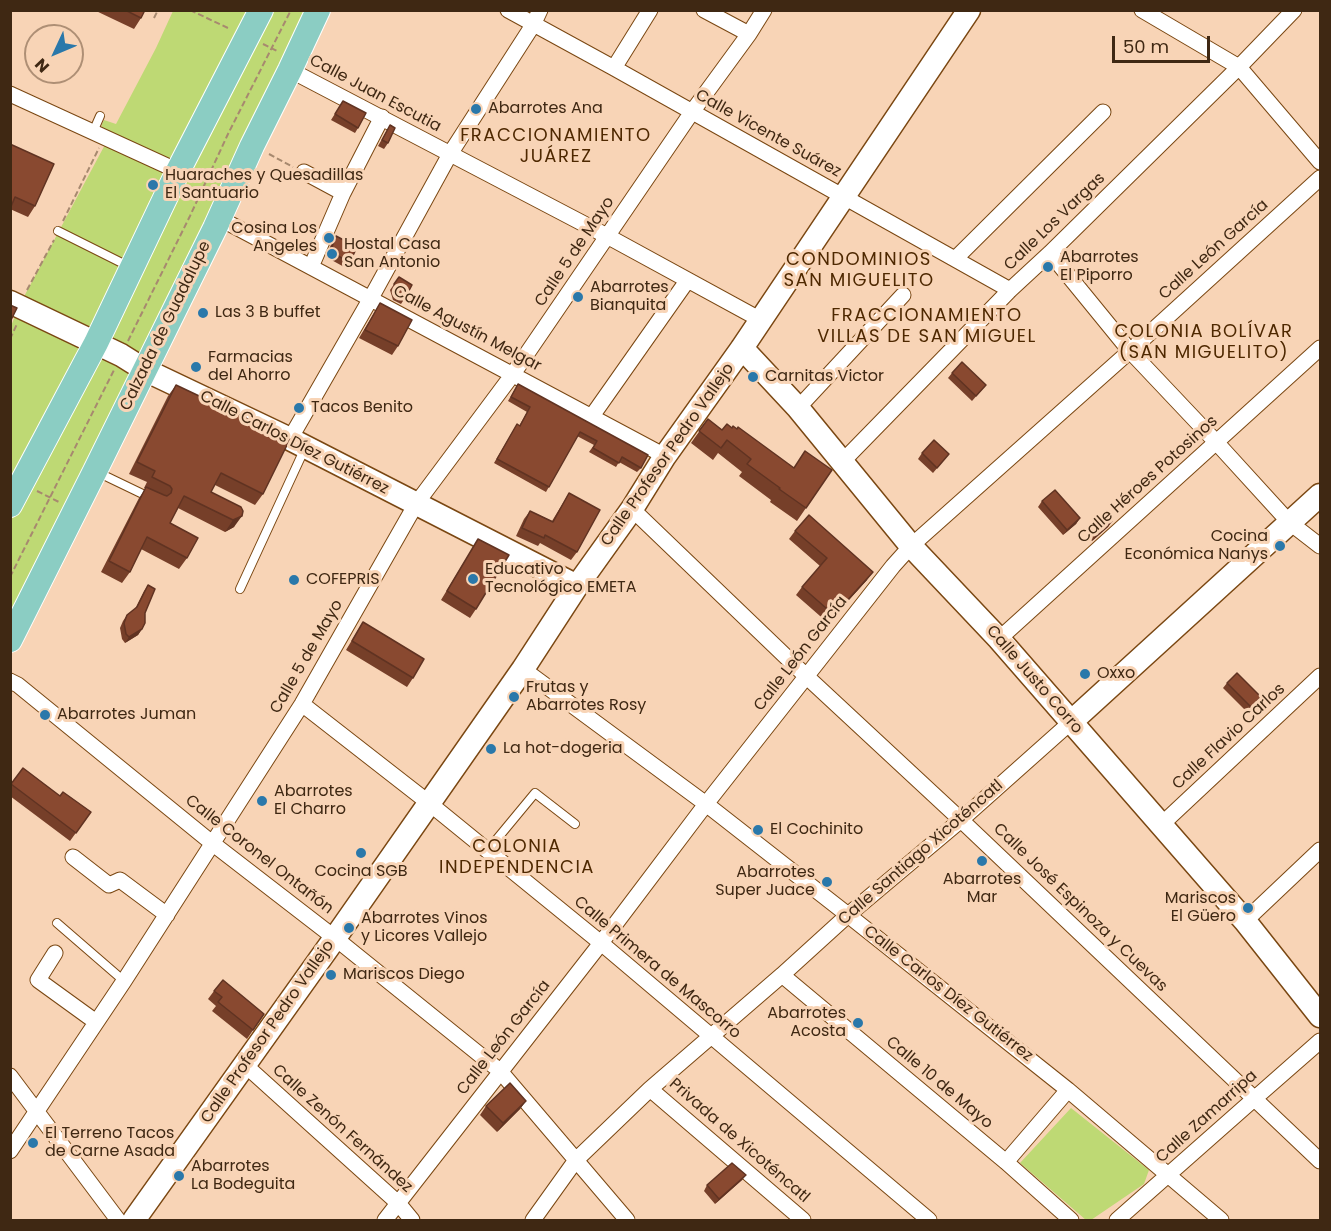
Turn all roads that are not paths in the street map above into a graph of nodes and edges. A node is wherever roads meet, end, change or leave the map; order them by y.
1 (261, 10) edge
2 (318, 10) edge
3 (508, 10) edge
4 (540, 10) edge
5 (650, 10) edge
6 (704, 10) edge
7 (764, 10) edge
8 (969, 10) edge
9 (1142, 10) edge
10 (1294, 10) edge
11 (533, 25) junction
12 (749, 34) junction
13 (614, 68) junction
14 (1239, 68) junction
15 (290, 70) junction
16 (10, 94) edge
17 (693, 112) junction
18 (1103, 112) dead end
19 (100, 116) dead end
20 (382, 117) junction
21 (99, 134) junction
22 (450, 154) junction
23 (1320, 162) edge
24 (178, 171) junction
25 (304, 172) road end
26 (1320, 178) edge
27 (343, 193) junction
28 (844, 197) junction
29 (219, 218) junction
30 (58, 231) road end
31 (607, 236) junction
32 (1050, 254) junction
33 (955, 259) junction
34 (311, 267) junction
35 (132, 268) junction
36 (687, 281) junction
37 (1010, 290) junction
38 (903, 295) dead end
39 (371, 298) junction
40 (15, 304) edge
41 (760, 320) junction
42 (96, 343) junction
43 (742, 348) junction
44 (1320, 348) edge
45 (1130, 351) junction
46 (145, 370) junction
47 (513, 374) junction
48 (798, 408) junction
49 (592, 416) junction
50 (1216, 442) junction
51 (298, 443) junction
52 (666, 456) junction
53 (843, 461) junction
54 (95, 471) junction
55 (1320, 495) edge
56 (158, 501) edge
57 (416, 504) junction
58 (10, 505) edge
59 (632, 509) junction
60 (1289, 522) junction
61 (911, 546) junction
62 (1320, 546) edge
63 (577, 586) junction
64 (240, 589) dead end
65 (999, 639) junction
66 (10, 640) edge
67 (523, 669) junction
68 (806, 676) junction
69 (1320, 676) edge
70 (10, 681) edge
71 (302, 704) junction
72 (1071, 722) junction
73 (429, 803) junction
74 (706, 804) junction
75 (961, 820) junction
76 (575, 824) dead end
77 (1161, 825) junction
78 (212, 843) junction
79 (1320, 850) edge
80 (487, 851) junction
81 (73, 857) dead end
82 (167, 915) junction
83 (848, 915) junction
84 (1245, 921) junction
85 (57, 923) dead end
86 (335, 938) junction
87 (601, 943) junction
88 (55, 953) dead end
89 (782, 975) junction
90 (124, 981) junction
91 (1320, 1016) edge
92 (96, 1022) junction
93 (711, 1036) junction
94 (1320, 1041) edge
95 (245, 1065) junction
96 (500, 1071) junction
97 (10, 1076) edge
98 (650, 1089) junction
99 (1068, 1090) junction
100 (1254, 1098) junction
101 (37, 1110) junction
102 (10, 1150) edge
103 (576, 1160) junction
104 (1320, 1161) edge
105 (1006, 1162) junction
106 (1168, 1176) junction
107 (398, 1203) junction
108 (118, 1221) edge
109 (134, 1221) edge
110 (385, 1221) edge
111 (412, 1221) edge
112 (533, 1221) edge
113 (627, 1221) edge
114 (803, 1221) edge
115 (929, 1221) edge
116 (1071, 1221) edge
117 (1117, 1221) edge
118 (1221, 1221) edge

1 - 24 main road
2 - 15 main road, Calzada de Guadalupe
3 - 11 street, Calle Vicente Suárez
4 - 11 street
5 - 13 street
6 - 12 street
7 - 12 street, Calle 5 de Mayo
8 - 28 street, Calle Profesor Pedro Vallejo
9 - 14 street
10 - 14 street, Calle Los Vargas
11 - 13 street, Calle Vicente Suárez
11 - 22 street
12 - 17 street, Calle 5 de Mayo
13 - 17 street, Calle Vicente Suárez
14 - 23 street
14 - 32 street, Calle Los Vargas
15 - 20 street, Calle Juan Escutia
15 - 29 main road, Calzada de Guadalupe
16 - 21 street
17 - 28 street, Calle Vicente Suárez
17 - 31 street, Calle 5 de Mayo
18 - 33 street
19 - 21 lane
20 - 22 street, Calle Juan Escutia
20 - 27 street
21 - 24 street
22 - 31 street, Calle Juan Escutia
22 - 39 street
24 - 35 main road
25 - 27 street
26 - 45 street, Calle León García
27 - 34 street
28 - 33 street, Calle Vicente Suárez
28 - 41 street, Calle Profesor Pedro Vallejo
29 - 34 street, Calle Agustín Melgar
29 - 46 main road, Calzada de Guadalupe
30 - 35 lane
31 - 36 street, Calle Juan Escutia
31 - 47 street, Calle 5 de Mayo
32 - 37 street, Calle Los Vargas
32 - 45 street
33 - 37 street, Calle Vicente Suárez
34 - 39 street, Calle Agustín Melgar
35 - 42 main road
36 - 41 street, Calle Juan Escutia
36 - 49 street
37 - 53 street, Calle Los Vargas
38 - 48 street
39 - 47 street, Calle Agustín Melgar
39 - 51 street
40 - 42 street, Calle Carlos Díez Gutiérrez
41 - 43 street, Calle Profesor Pedro Vallejo
42 - 46 street, Calle Carlos Díez Gutiérrez
42 - 58 main road
43 - 48 street, Calle Justo Corro
43 - 52 street, Calle Profesor Pedro Vallejo
44 - 50 street, Calle Héroes Potosinos
45 - 50 street
45 - 61 street, Calle León García
46 - 51 street, Calle Carlos Díez Gutiérrez
46 - 54 main road, Calzada de Guadalupe
47 - 49 street, Calle Agustín Melgar
47 - 57 street, Calle 5 de Mayo
48 - 53 street, Calle Justo Corro
49 - 52 street, Calle Agustín Melgar
50 - 60 street
50 - 65 street, Calle Héroes Potosinos
51 - 57 street, Calle Carlos Díez Gutiérrez
51 - 64 lane
52 - 59 street, Calle Profesor Pedro Vallejo
53 - 61 street, Calle Justo Corro
54 - 56 lane
54 - 66 main road, Calzada de Guadalupe
55 - 60 street, Calle Santiago Xicoténcatl
57 - 63 street, Calle Carlos Díez Gutiérrez
57 - 71 street, Calle 5 de Mayo
59 - 63 street, Calle Profesor Pedro Vallejo
59 - 68 street, Calle José Espinoza y Cuevas
60 - 62 street
60 - 72 street, Calle Santiago Xicoténcatl
61 - 65 street, Calle Justo Corro
61 - 68 street, Calle León García
63 - 67 street, Calle Profesor Pedro Vallejo
65 - 72 street, Calle Justo Corro
67 - 73 street, Calle Profesor Pedro Vallejo
67 - 74 street, Calle Carlos Díez Gutiérrez
68 - 74 street, Calle León García
68 - 75 street, Calle José Espinoza y Cuevas
69 - 77 street, Calle Flavio Carlos
70 - 78 street, Calle Coronel Ontañón
71 - 73 street, Calle Primera de Mascorro
71 - 78 street, Calle 5 de Mayo
72 - 75 street, Calle Santiago Xicoténcatl
72 - 77 street, Calle Justo Corro
73 - 80 street, Calle Primera de Mascorro
73 - 86 street, Calle Profesor Pedro Vallejo
74 - 83 street, Calle Carlos Díez Gutiérrez
74 - 87 street, Calle León García
75 - 83 street, Calle Santiago Xicoténcatl
75 - 100 street, Calle José Espinoza y Cuevas
76 - 80 lane
77 - 84 street, Calle Justo Corro
78 - 82 street, Calle 5 de Mayo
78 - 86 street, Calle Coronel Ontañón
79 - 84 street
80 - 87 street, Calle Primera de Mascorro
81 - 82 street
82 - 90 street, Calle 5 de Mayo
83 - 89 street, Calle Santiago Xicoténcatl
83 - 99 street, Calle Carlos Díez Gutiérrez
84 - 91 street, Calle Justo Corro
85 - 90 lane
86 - 95 street, Calle Profesor Pedro Vallejo
86 - 96 street, Calle Coronel Ontañón
87 - 93 street, Calle Primera de Mascorro
87 - 96 street, Calle León García
88 - 92 street
89 - 93 street, Calle Santiago Xicoténcatl
89 - 105 street, Calle 10 de Mayo
90 - 92 street, Calle 5 de Mayo
92 - 101 street, Calle 5 de Mayo
93 - 98 street, Calle Santiago Xicoténcatl
93 - 115 street, Calle Primera de Mascorro
94 - 100 street, Calle Zamarripa
95 - 107 street, Calle Zenón Fernández
95 - 109 street, Calle Profesor Pedro Vallejo
96 - 103 street, Calle Coronel Ontañón
96 - 107 street, Calle León García
97 - 101 street
98 - 103 street, Calle Santiago Xicoténcatl
98 - 114 street, Privada de Xicoténcatl
99 - 105 street
99 - 106 street, Calle Carlos Díez Gutiérrez
100 - 104 street, Calle José Espinoza y Cuevas
100 - 106 street, Calle Zamarripa
101 - 102 street, Calle 5 de Mayo
101 - 108 street
103 - 112 street, Calle Santiago Xicoténcatl
103 - 113 street, Calle Coronel Ontañón
105 - 116 street, Calle 10 de Mayo
106 - 117 street, Calle Zamarripa
106 - 118 street, Calle Carlos Díez Gutiérrez
107 - 110 street, Calle León García
107 - 111 street, Calle Zenón Fernández

